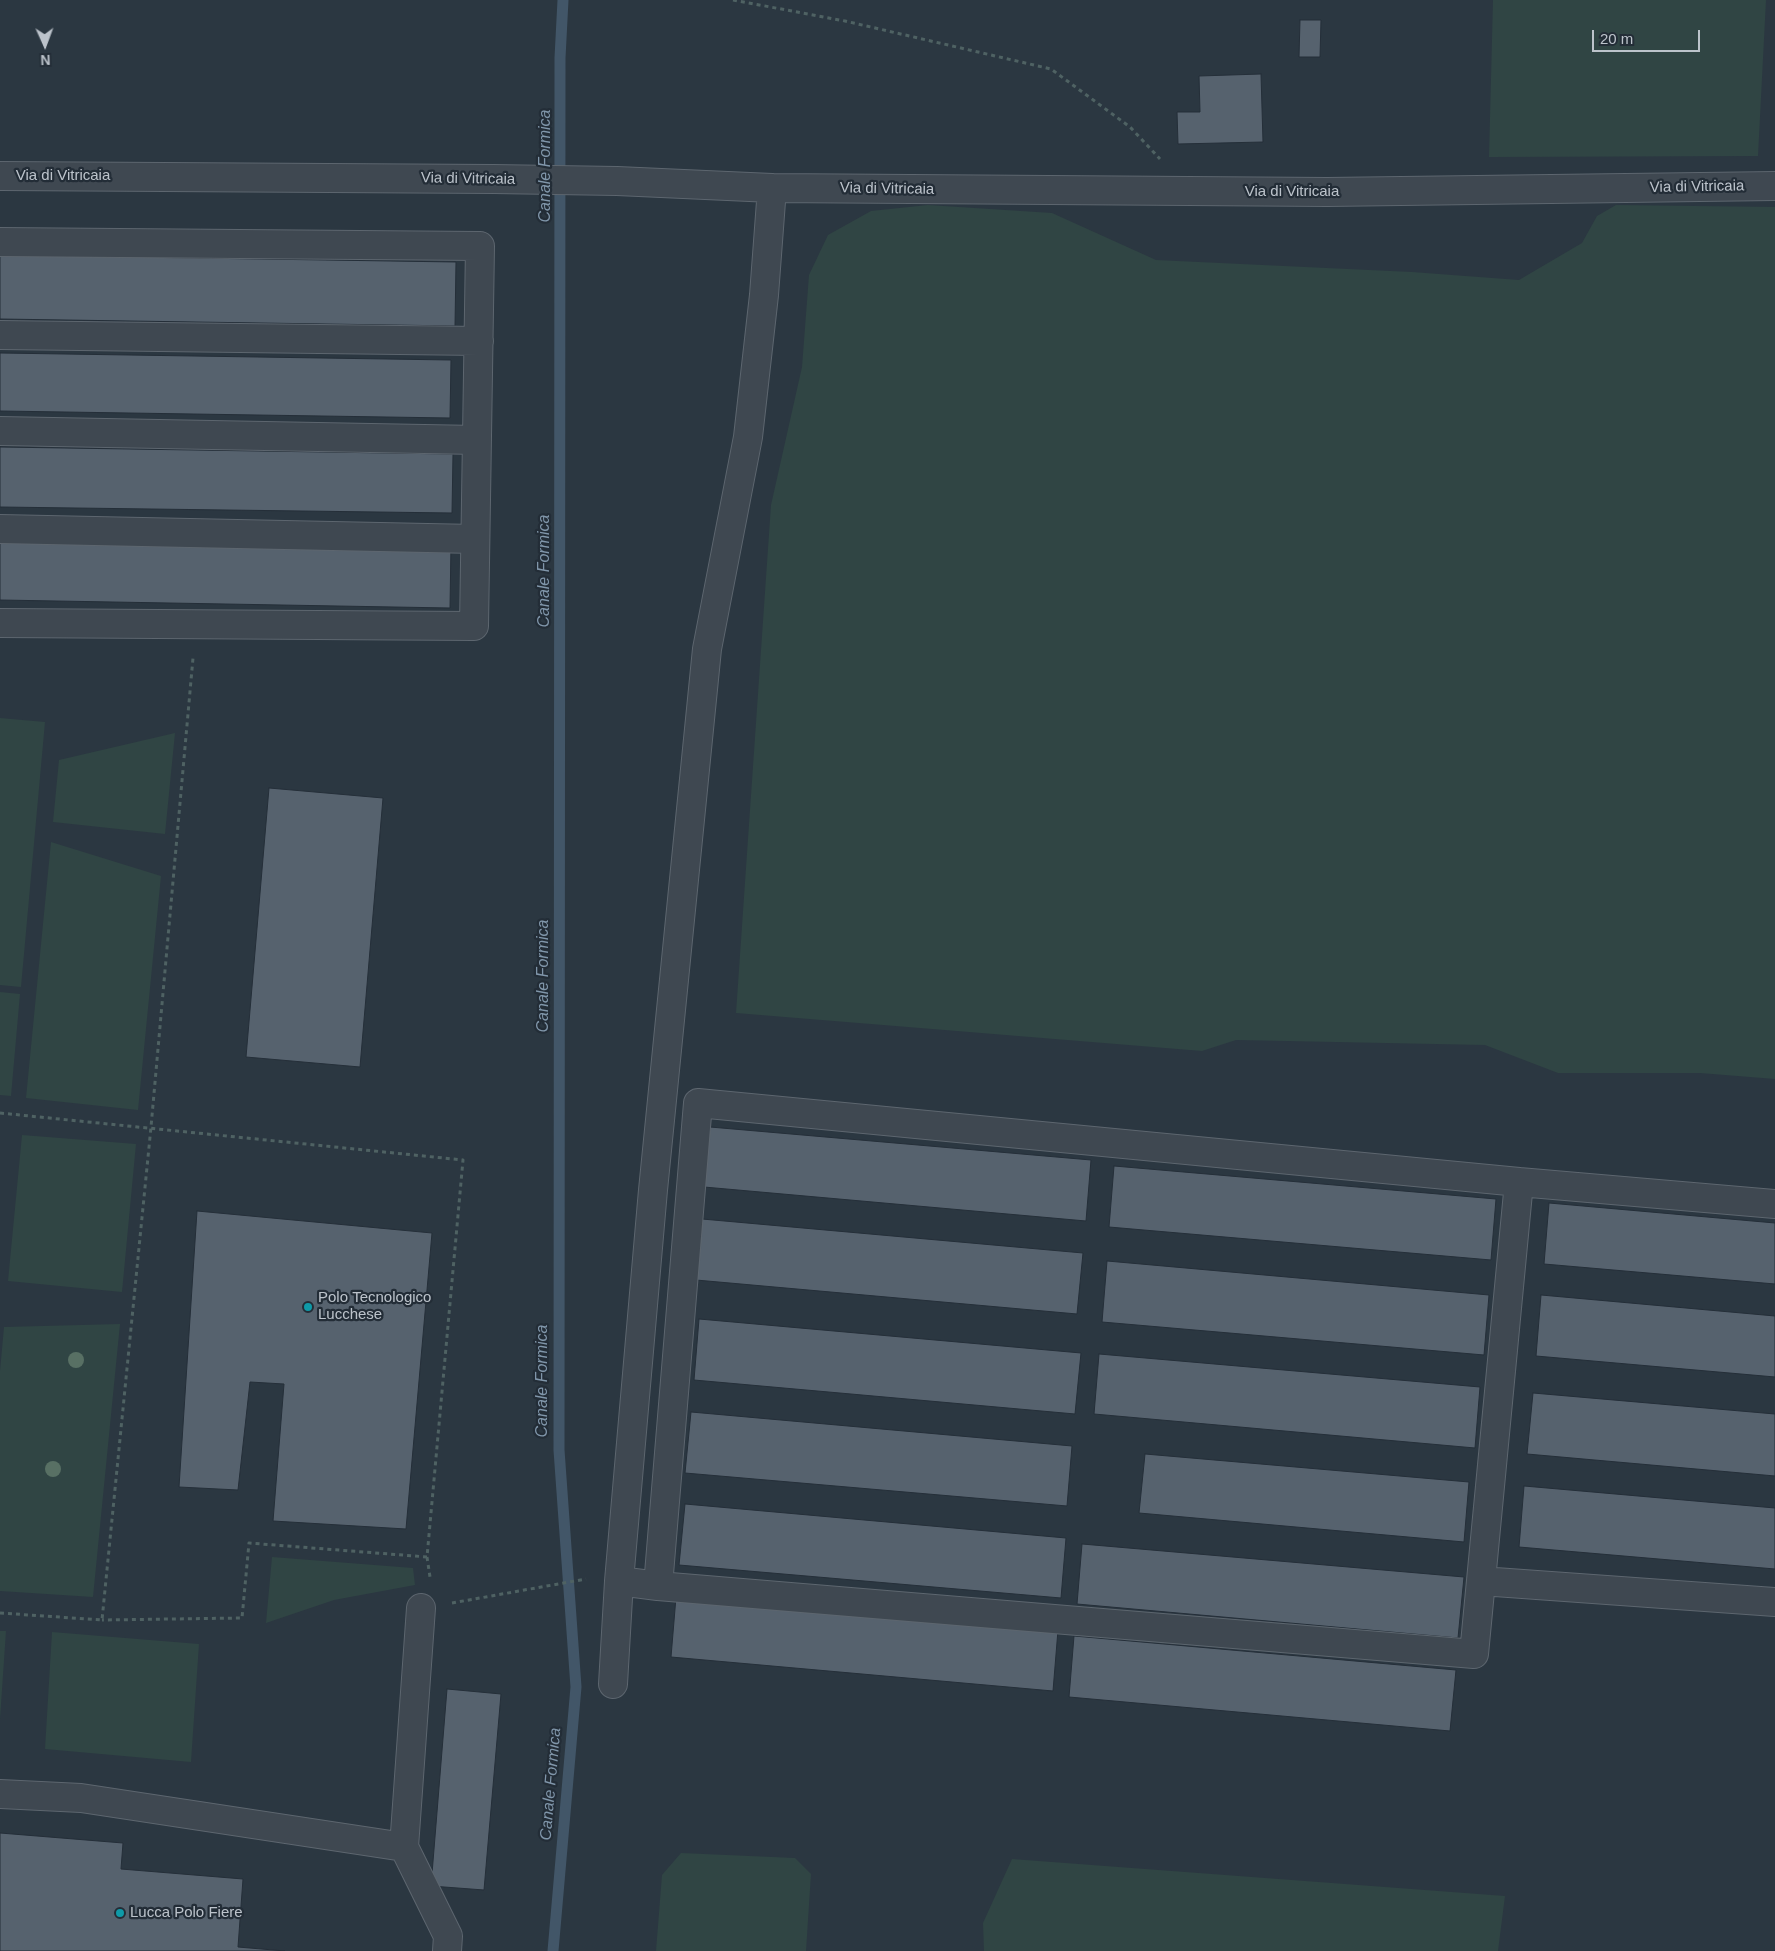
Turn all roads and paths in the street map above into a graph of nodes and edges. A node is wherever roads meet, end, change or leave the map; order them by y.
1 (733, 0) edge
2 (1162, 160) dead end
3 (0, 176) edge
4 (1775, 186) edge
5 (772, 188) junction
6 (0, 242) edge
7 (0, 335) edge
8 (478, 341) junction
9 (0, 431) edge
10 (477, 440) junction
11 (0, 529) edge
12 (475, 539) junction
13 (0, 623) edge
14 (192, 668) dead end
15 (0, 1113) edge
16 (151, 1127) junction
17 (1519, 1182) junction
18 (1775, 1204) edge
19 (426, 1558) junction
20 (586, 1579) dead end
21 (619, 1581) junction
22 (1481, 1581) junction
23 (658, 1586) junction
24 (426, 1597) junction
25 (1775, 1602) edge
26 (0, 1613) edge
27 (102, 1620) junction
28 (613, 1684) dead end
29 (0, 1794) edge
30 (404, 1847) junction
31 (447, 1951) edge

1 - 2 path
3 - 5 street, Via di Vitricaia
4 - 5 street, Via di Vitricaia
5 - 21 street
6 - 8 street
7 - 8 street
8 - 10 street
9 - 10 street
10 - 12 street
11 - 12 street
12 - 13 street
14 - 16 path
15 - 16 path
16 - 19 path
16 - 27 path
17 - 18 street
17 - 22 street
17 - 23 street
19 - 24 path
19 - 27 path
20 - 24 path
21 - 23 street
21 - 28 street
22 - 23 street
22 - 25 street
24 - 30 street
26 - 27 path
29 - 30 street
30 - 31 street

